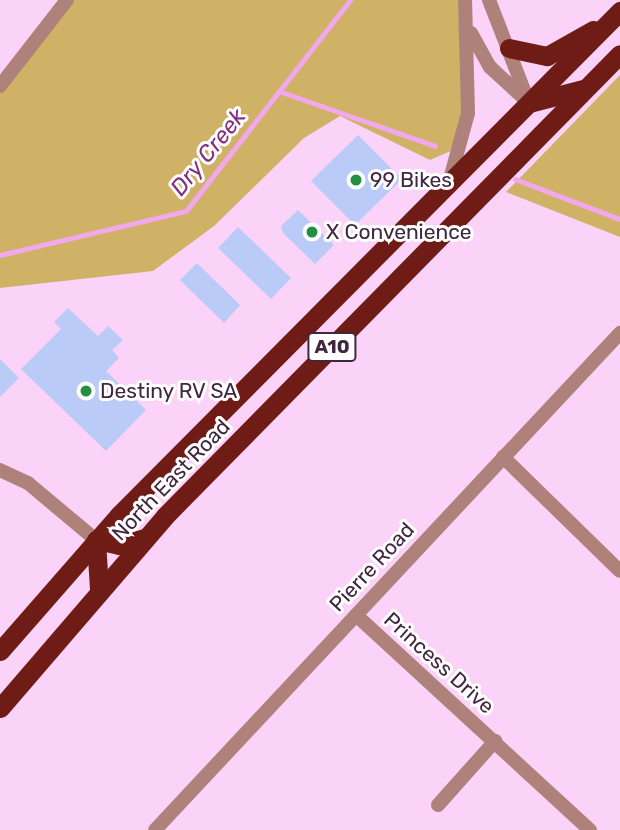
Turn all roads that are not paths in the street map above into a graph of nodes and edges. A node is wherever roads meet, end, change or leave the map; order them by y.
1 (67, 0) edge
2 (489, 0) edge
3 (465, 7) edge
4 (613, 18) edge
5 (509, 48) junction
6 (620, 54) edge
7 (0, 86) edge
8 (590, 86) junction
9 (529, 103) junction
10 (519, 158) junction
11 (448, 187) junction
12 (620, 332) edge
13 (503, 457) junction
14 (0, 470) edge
15 (146, 538) junction
16 (96, 540) junction
17 (620, 571) edge
18 (99, 589) junction
19 (356, 615) junction
20 (0, 651) edge
21 (0, 708) edge
22 (495, 741) junction
23 (438, 805) dead end
24 (155, 830) edge
25 (590, 830) edge

1 - 7 street
2 - 5 street
3 - 9 street
3 - 11 street
4 - 5 highway
4 - 9 highway, North East Road / A10
5 - 9 street
6 - 8 highway, North East Road / A10
8 - 9 highway
8 - 10 highway, North East Road / A10
9 - 10 highway
9 - 11 highway, North East Road / A10
10 - 15 highway, North East Road / A10
11 - 16 highway, North East Road / A10
12 - 13 street, Pierre Road
13 - 17 street
13 - 19 street, Pierre Road
14 - 16 street
15 - 16 highway
15 - 18 highway, North East Road / A10
16 - 18 highway
16 - 20 highway, North East Road / A10
18 - 21 highway, North East Road / A10
19 - 22 street, Princess Drive
19 - 24 street, Pierre Road
22 - 23 street, Princess Drive
22 - 25 street, Princess Drive

